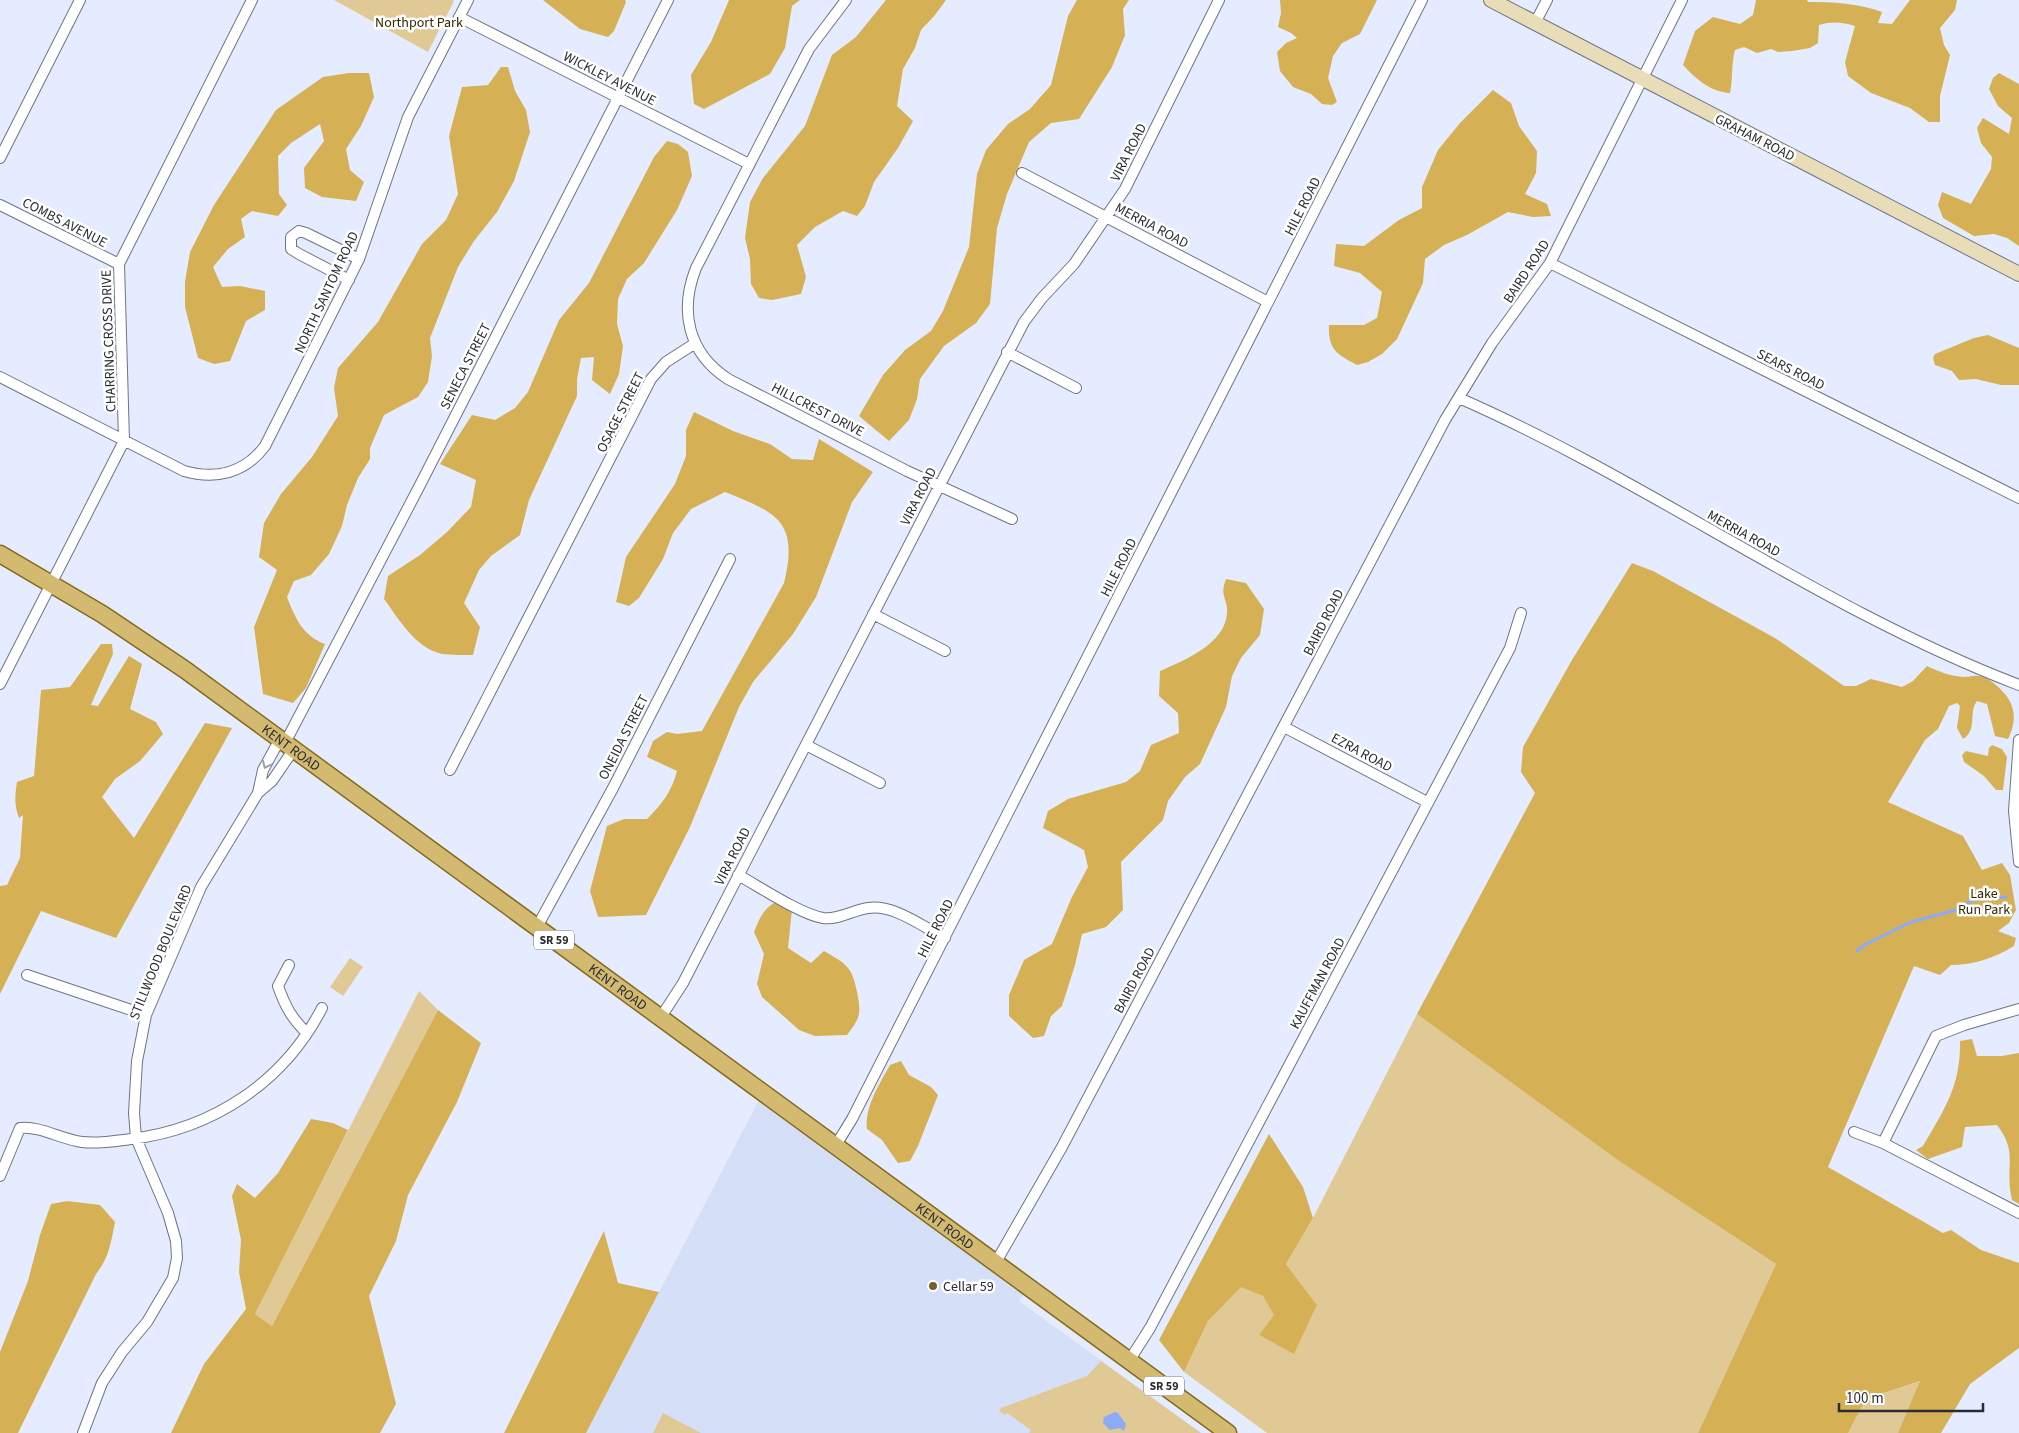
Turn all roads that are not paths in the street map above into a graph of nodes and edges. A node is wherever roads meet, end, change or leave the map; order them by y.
1 (80, 0) edge
2 (252, 0) edge
3 (468, 0) edge
4 (668, 0) edge
5 (846, 0) edge
6 (1219, 0) edge
7 (1422, 0) edge
8 (1491, 0) edge
9 (1547, 0) edge
10 (1682, 0) edge
11 (459, 17) junction
12 (1535, 23) junction
13 (1642, 79) junction
14 (618, 97) junction
15 (0, 158) edge
16 (749, 164) junction
17 (1022, 173) dead end
18 (0, 205) edge
19 (1108, 216) junction
20 (359, 259) junction
21 (1550, 263) junction
22 (119, 264) junction
23 (2019, 274) edge
24 (349, 280) junction
25 (1268, 302) junction
26 (694, 344) junction
27 (1008, 352) junction
28 (0, 377) edge
29 (1076, 388) dead end
30 (1459, 398) junction
31 (124, 441) junction
32 (939, 485) junction
33 (2019, 498) edge
34 (1012, 519) dead end
35 (0, 554) edge
36 (730, 558) dead end
37 (52, 584) junction
38 (1521, 613) dead end
39 (873, 614) junction
40 (945, 651) dead end
41 (0, 684) edge
42 (2019, 685) edge
43 (1284, 726) junction
44 (2019, 740) edge
45 (286, 744) junction
46 (806, 745) junction
47 (450, 770) dead end
48 (880, 783) dead end
49 (258, 793) junction
50 (1427, 802) junction
51 (2019, 862) edge
52 (738, 876) junction
53 (537, 927) junction
54 (945, 938) junction
55 (289, 964) dead end
56 (27, 974) dead end
57 (322, 1008) dead end
58 (2019, 1009) edge
59 (146, 1015) junction
60 (661, 1017) junction
61 (307, 1033) junction
62 (1854, 1132) dead end
63 (136, 1138) junction
64 (1883, 1143) junction
65 (836, 1145) junction
66 (0, 1176) edge
67 (2019, 1214) edge
68 (996, 1262) junction
69 (1129, 1361) junction
70 (83, 1433) edge
71 (1228, 1433) edge

1 - 15 street
2 - 22 street, CHARRING CROSS DRIVE
3 - 11 street, NORTH SANTOM ROAD
4 - 14 street, SENECA STREET
5 - 16 street
6 - 19 street, VIRA ROAD
7 - 25 street, HILE ROAD
8 - 12 main road, GRAHAM ROAD
9 - 12 street
10 - 13 street, BAIRD ROAD
11 - 14 street, WICKLEY AVENUE
11 - 20 street, NORTH SANTOM ROAD
12 - 13 main road, GRAHAM ROAD
13 - 21 street, BAIRD ROAD
13 - 23 main road, GRAHAM ROAD
14 - 16 street, WICKLEY AVENUE
14 - 45 street, SENECA STREET
16 - 26 street
17 - 19 street, MERRIA ROAD
18 - 22 street, COMBS AVENUE
19 - 25 street, MERRIA ROAD
19 - 27 street, VIRA ROAD
20 - 24 street, NORTH SANTOM ROAD
20 - 24 street
21 - 30 street, BAIRD ROAD
21 - 33 street, SEARS ROAD
22 - 31 street, CHARRING CROSS DRIVE
24 - 31 street, NORTH SANTOM ROAD
25 - 54 street, HILE ROAD
26 - 32 street, HILLCREST DRIVE
26 - 47 street, OSAGE STREET
27 - 29 street
27 - 32 street, VIRA ROAD
28 - 31 street, NORTH SANTOM ROAD
30 - 42 street, MERRIA ROAD
30 - 43 street, BAIRD ROAD
31 - 37 street, CHARRING CROSS DRIVE
32 - 34 street, HILLCREST DRIVE
32 - 39 street, VIRA ROAD
35 - 37 main road, KENT ROAD / SR 59
36 - 53 street, ONEIDA STREET
37 - 41 street, CHARRING CROSS DRIVE
37 - 45 main road, KENT ROAD / SR 59
38 - 50 street, KAUFFMAN ROAD
39 - 40 street
39 - 46 street, VIRA ROAD
43 - 50 street, EZRA ROAD
43 - 68 street, BAIRD ROAD
44 - 51 street
45 - 49 street, STILLWOOD BOULEVARD
45 -> 49 street, STILLWOOD BOULEVARD
45 - 53 main road, KENT ROAD / SR 59
46 - 48 street
46 - 52 street, VIRA ROAD
49 - 59 street, STILLWOOD BOULEVARD
50 - 69 street, KAUFFMAN ROAD
52 - 54 street
52 - 60 street, VIRA ROAD
53 - 60 main road, KENT ROAD / SR 59
54 - 65 street, HILE ROAD
55 - 61 street
56 - 59 street
57 - 61 street
58 - 64 street
59 - 63 street, STILLWOOD BOULEVARD
60 - 65 main road, KENT ROAD / SR 59
61 - 63 street
62 - 64 street
63 - 66 street
63 - 70 street, STILLWOOD BOULEVARD
64 - 67 street
65 - 68 main road, KENT ROAD / SR 59
68 - 69 main road, KENT ROAD / SR 59
69 - 71 main road, KENT ROAD / SR 59

